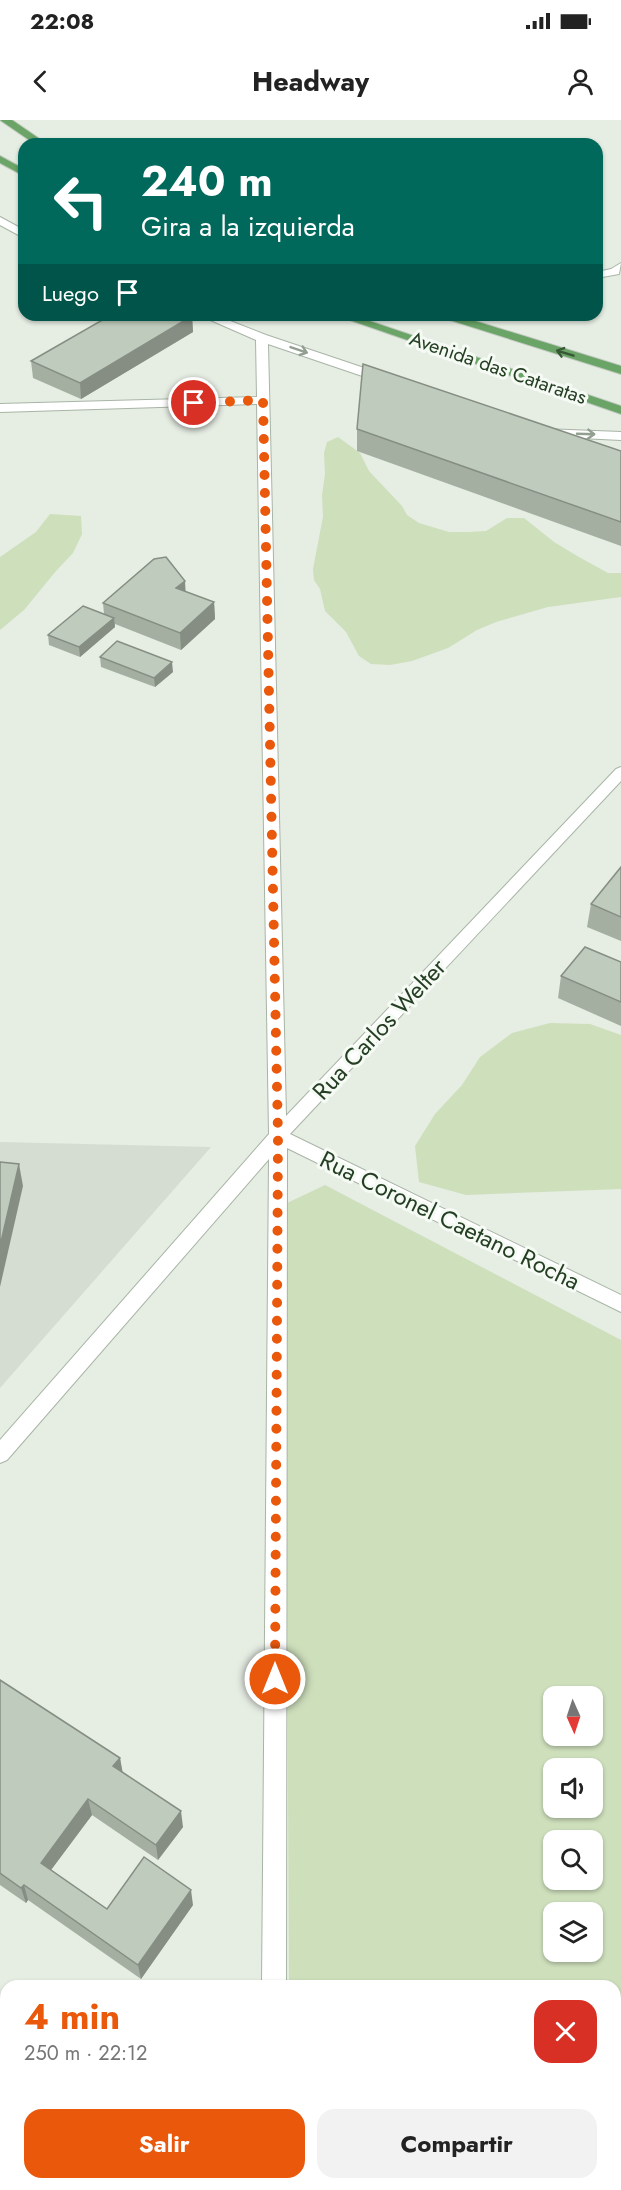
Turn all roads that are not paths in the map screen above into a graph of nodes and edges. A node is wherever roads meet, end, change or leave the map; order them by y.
1 (5, 120) edge
2 (33, 138) edge
3 (0, 159) edge
4 (18, 170) edge
5 (0, 220) edge
6 (18, 230) edge
7 (619, 273) edge
8 (603, 274) edge
9 (220, 321) edge
10 (359, 321) edge
11 (463, 321) edge
12 (262, 338) junction
13 (621, 370) edge
14 (398, 383) edge
15 (263, 400) junction
16 (0, 408) edge
17 (621, 410) edge
18 (533, 429) edge
19 (621, 436) edge
20 (621, 772) edge
21 (278, 1136) junction
22 (621, 1304) edge
23 (0, 1454) edge
24 (274, 1980) edge

1 - 2 main road
3 - 4 main road
5 - 6 street
7 - 8 street
9 - 12 street, Avenida das Cataratas
10 - 17 main road, Avenida das Cataratas
13 -> 11 main road, Avenida das Cataratas
12 -> 14 street, Avenida das Cataratas
12 - 15 street
15 - 16 street
15 - 21 street
18 -> 19 street, Avenida das Cataratas
20 - 21 street, Rua Carlos Welter
21 - 22 street, Rua Coronel Caetano Rocha
21 - 23 street, Rua Carlos Welter
21 - 24 street

